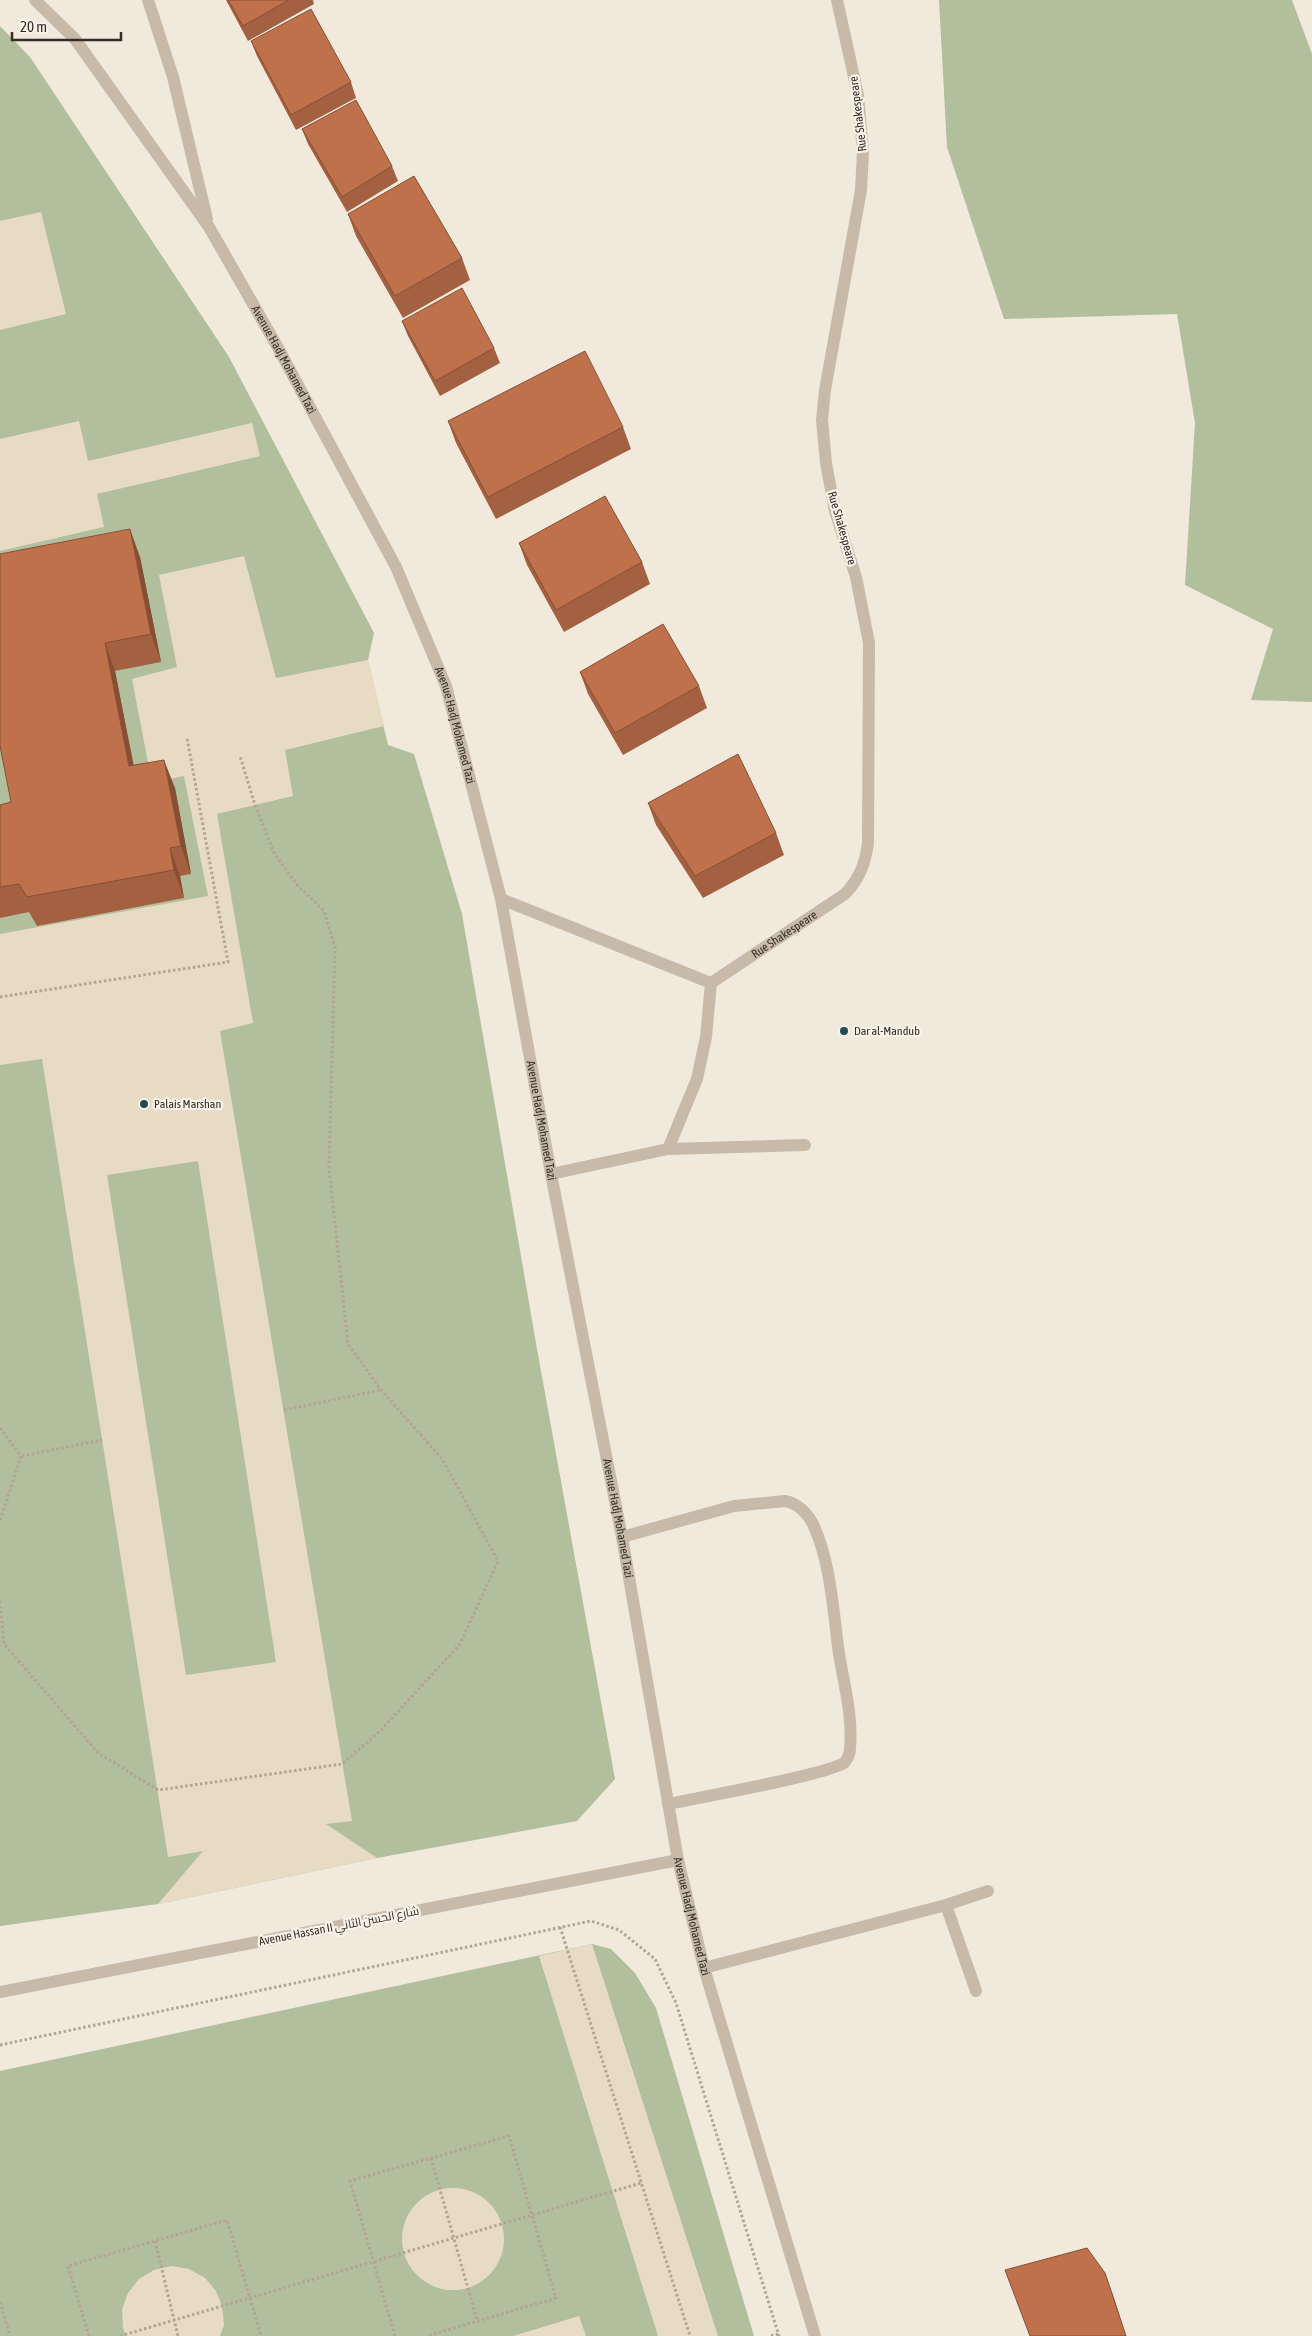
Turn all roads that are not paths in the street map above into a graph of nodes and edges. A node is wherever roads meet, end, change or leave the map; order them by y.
1 (36, 0) edge
2 (148, 0) edge
3 (838, 0) edge
4 (208, 227) junction
5 (501, 899) junction
6 (711, 982) junction
7 (805, 1145) dead end
8 (668, 1149) junction
9 (551, 1174) junction
10 (622, 1537) junction
11 (668, 1804) junction
12 (678, 1860) junction
13 (988, 1891) dead end
14 (946, 1905) junction
15 (704, 1968) junction
16 (976, 1991) dead end
17 (0, 1992) edge
18 (815, 2336) edge

1 - 4 street, Avenue Hadj Mohamed Tazi
2 - 4 street
3 - 6 street, Rue Shakespeare
4 - 5 street, Avenue Hadj Mohamed Tazi
5 - 6 street
5 - 9 street, Avenue Hadj Mohamed Tazi
6 - 8 street
7 - 8 street
8 - 9 street
9 - 10 street, Avenue Hadj Mohamed Tazi
10 - 11 street, Avenue Hadj Mohamed Tazi
10 - 11 street
11 - 12 street, Avenue Hadj Mohamed Tazi
12 - 15 street, Avenue Hadj Mohamed Tazi
12 - 17 street, Avenue Hassan II شارع الحسن الثاني
13 - 14 street
14 - 15 street
14 - 16 street
15 - 18 street, Avenue Hadj Mohamed Tazi

